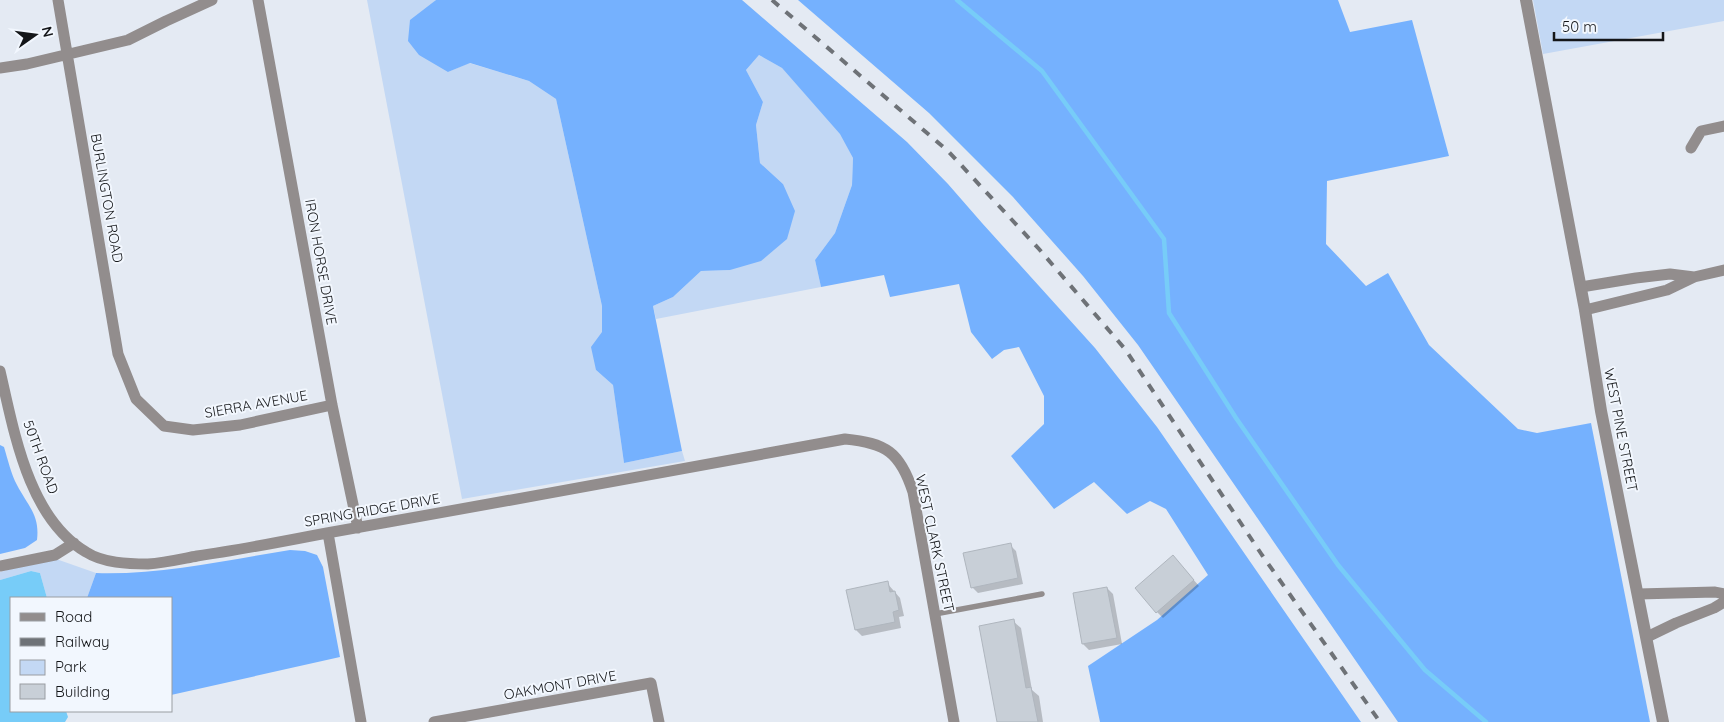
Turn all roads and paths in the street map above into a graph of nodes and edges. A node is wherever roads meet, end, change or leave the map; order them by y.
1 (58, 0) edge
2 (212, 0) edge
3 (258, 0) edge
4 (1526, 0) edge
5 (68, 54) junction
6 (0, 68) edge
7 (1724, 126) edge
8 (1691, 148) dead end
9 (1724, 270) edge
10 (1694, 277) junction
11 (1581, 287) junction
12 (1585, 310) junction
13 (0, 371) edge
14 (136, 399) joint
15 (332, 405) junction
16 (755, 455) joint
17 (358, 528) junction
18 (328, 533) junction
19 (74, 543) junction
20 (0, 566) edge
21 (1042, 594) dead end
22 (1638, 594) junction
23 (1724, 594) edge
24 (1724, 602) edge
25 (935, 614) junction
26 (1648, 637) junction
27 (458, 720) edge
28 (361, 722) edge
29 (434, 722) edge
30 (659, 722) edge
31 (954, 722) edge
32 (1663, 722) edge

1 - 5 street, BURLINGTON ROAD
2 - 5 street
3 - 15 street, IRON HORSE DRIVE
4 - 11 street, WEST PINE STREET
5 - 6 street
5 - 14 street, BURLINGTON ROAD
7 - 8 street
9 - 10 street
10 - 11 street
10 - 12 street
11 - 12 street, WEST PINE STREET
12 - 22 street, WEST PINE STREET
13 - 19 street, 50TH ROAD
14 - 15 street, SIERRA AVENUE
15 - 17 street, IRON HORSE DRIVE
16 - 17 street, SPRING RIDGE DRIVE
16 - 25 street, WEST CLARK STREET
17 - 18 street, SPRING RIDGE DRIVE
18 - 19 street, SPRING RIDGE DRIVE
18 - 28 street
19 - 20 street
21 - 25 lane
22 - 23 street
22 - 26 street, WEST PINE STREET
24 - 26 street
25 - 31 street, WEST CLARK STREET
26 - 32 street, WEST PINE STREET
27 - 29 street, OAKMONT DRIVE
27 - 30 street, OAKMONT DRIVE

